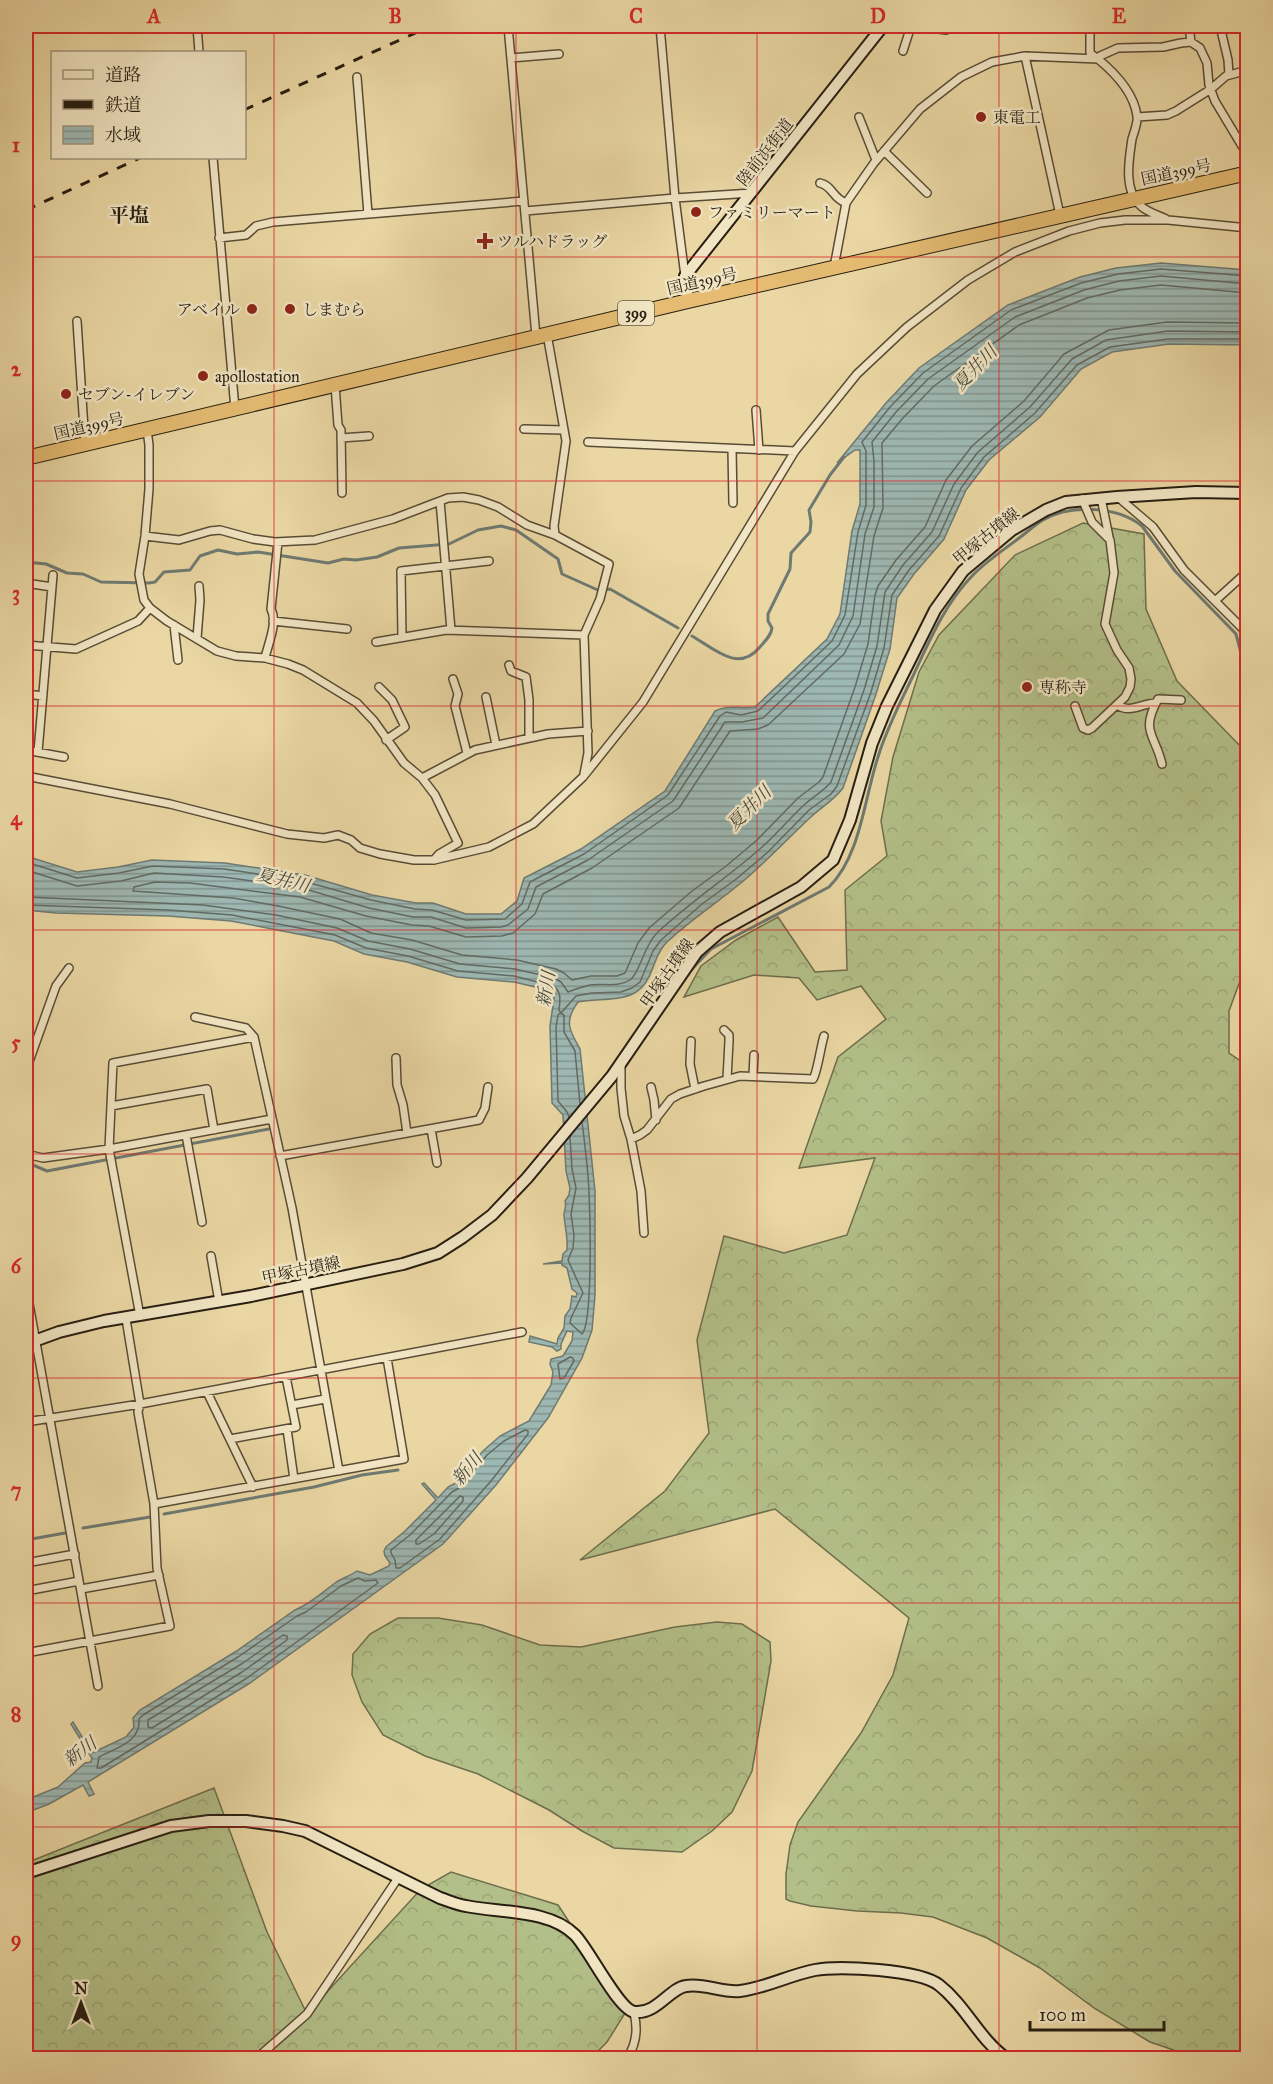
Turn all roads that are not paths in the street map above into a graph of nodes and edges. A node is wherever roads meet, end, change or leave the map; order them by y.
1 (197, 26) edge
2 (508, 26) edge
3 (660, 26) edge
4 (883, 26) edge
5 (911, 26) edge
6 (916, 26) edge
7 (947, 26) edge
8 (1090, 26) edge
9 (1189, 26) edge
10 (1220, 26) edge
11 (1191, 42) junction
12 (199, 51) edge
13 (903, 51) dead end
14 (559, 54) dead end
15 (1025, 56) junction
16 (511, 58) junction
17 (1098, 59) junction
18 (1248, 70) edge
19 (1230, 75) junction
20 (357, 77) dead end
21 (1211, 89) junction
22 (859, 117) dead end
23 (1137, 117) junction
24 (884, 151) junction
25 (1248, 156) edge
26 (213, 159) edge
27 (876, 160) junction
28 (1248, 173) edge
29 (820, 183) dead end
30 (752, 193) junction
31 (927, 193) dead end
32 (675, 198) junction
33 (1134, 198) junction
34 (524, 201) junction
35 (846, 203) junction
36 (525, 211) junction
37 (368, 214) junction
38 (1060, 215) junction
39 (1168, 220) junction
40 (1248, 228) edge
41 (219, 238) junction
42 (837, 269) junction
43 (685, 276) junction
44 (688, 301) junction
45 (78, 321) dead end
46 (542, 335) junction
47 (334, 385) junction
48 (235, 409) junction
49 (756, 410) dead end
50 (524, 429) dead end
51 (147, 430) junction
52 (564, 430) junction
53 (369, 436) dead end
54 (341, 438) junction
55 (588, 442) dead end
56 (86, 444) junction
57 (732, 448) junction
58 (759, 450) junction
59 (795, 450) junction
60 (26, 458) edge
61 (342, 493) dead end
62 (1248, 493) edge
63 (1117, 497) junction
64 (440, 501) junction
65 (1102, 501) junction
66 (733, 503) dead end
67 (1084, 503) junction
68 (555, 535) junction
69 (145, 536) junction
70 (1109, 537) junction
71 (278, 542) junction
72 (489, 561) dead end
73 (446, 566) junction
74 (1248, 571) edge
75 (53, 575) dead end
76 (26, 584) edge
77 (199, 586) dead end
78 (52, 587) junction
79 (1216, 600) junction
80 (150, 608) junction
81 (273, 621) junction
82 (174, 625) junction
83 (347, 629) dead end
84 (451, 630) junction
85 (584, 635) junction
86 (402, 637) junction
87 (197, 638) junction
88 (376, 642) dead end
89 (1248, 642) edge
90 (26, 645) edge
91 (47, 648) junction
92 (265, 658) junction
93 (178, 660) dead end
94 (509, 665) dead end
95 (453, 679) dead end
96 (379, 687) dead end
97 (26, 693) edge
98 (43, 696) junction
99 (486, 696) dead end
100 (1180, 700) dead end
101 (1156, 703) junction
102 (1117, 705) junction
103 (1075, 706) dead end
104 (588, 731) junction
105 (529, 737) junction
106 (386, 740) junction
107 (496, 745) junction
108 (26, 750) edge
109 (38, 752) junction
110 (467, 753) junction
111 (64, 757) dead end
112 (1162, 764) dead end
113 (26, 776) edge
114 (583, 777) junction
115 (422, 778) junction
116 (434, 860) junction
117 (69, 968) dead end
118 (195, 1017) dead end
119 (724, 1030) dead end
120 (254, 1036) junction
121 (824, 1036) dead end
122 (691, 1041) dead end
123 (754, 1055) dead end
124 (396, 1058) dead end
125 (621, 1064) junction
126 (26, 1070) edge
127 (753, 1076) junction
128 (728, 1079) junction
129 (488, 1087) dead end
130 (651, 1087) dead end
131 (695, 1089) junction
132 (111, 1106) junction
133 (272, 1119) junction
134 (656, 1121) junction
135 (431, 1129) junction
136 (214, 1130) junction
137 (407, 1133) junction
138 (186, 1135) junction
139 (631, 1139) junction
140 (109, 1149) junction
141 (26, 1154) edge
142 (280, 1156) junction
143 (437, 1163) dead end
144 (202, 1222) dead end
145 (644, 1233) dead end
146 (210, 1256) dead end
147 (305, 1285) junction
148 (26, 1287) edge
149 (219, 1302) junction
150 (140, 1316) junction
151 (126, 1319) junction
152 (522, 1332) dead end
153 (30, 1342) edge
154 (387, 1358) junction
155 (320, 1370) junction
156 (286, 1377) junction
157 (207, 1392) junction
158 (325, 1399) junction
159 (140, 1404) junction
160 (292, 1405) junction
161 (50, 1418) junction
162 (26, 1422) edge
163 (286, 1429) junction
164 (230, 1439) junction
165 (339, 1471) junction
166 (294, 1479) junction
167 (253, 1486) junction
168 (154, 1504) junction
169 (75, 1554) junction
170 (26, 1563) edge
171 (159, 1575) junction
172 (80, 1585) junction
173 (26, 1591) edge
174 (90, 1640) junction
175 (26, 1653) edge
176 (98, 1686) dead end
177 (26, 1874) edge
178 (398, 1878) junction
179 (634, 2013) junction
180 (257, 2058) edge
181 (627, 2058) edge
182 (1006, 2058) edge

1 - 12 street
2 - 16 street
3 - 32 street
4 - 30 main road, 陸前浜街道
5 - 13 street
6 - 7 street
8 - 17 street
9 - 11 street
10 - 19 street
11 - 17 street
11 - 21 street
14 - 16 street
15 - 17 street
15 - 24 street
15 - 38 street
16 - 34 street
17 - 23 street
18 - 19 street
19 - 21 street
20 - 37 street
21 - 23 street
21 - 25 street
22 - 27 street
23 - 33 street
24 - 27 street
24 - 31 street
26 - 41 street
27 - 35 street
28 - 33 highway, 国道399号 / 399
29 - 35 street
30 - 32 street
30 - 43 main road, 陸前浜街道
32 - 36 street
32 - 43 street
33 - 38 highway, 国道399号 / 399
33 - 39 street
34 - 36 street
34 - 37 street
35 - 42 street
36 - 46 street
37 - 41 street
38 - 42 highway, 国道399号 / 399
39 - 40 street
39 - 59 street
41 - 48 street
42 - 44 highway, 国道399号 / 399
43 - 44 main road
44 - 46 highway, 国道399号 / 399
45 - 56 street
46 - 47 highway, 国道399号 / 399
46 - 52 street
47 - 48 highway, 国道399号 / 399
47 - 54 street
48 - 51 highway, 国道399号 / 399
49 - 58 street
50 - 52 street
51 - 56 highway, 国道399号 / 399
51 - 69 street
52 - 68 street
53 - 54 street
54 - 61 street
55 - 57 street
56 - 60 highway, 国道399号 / 399
57 - 58 street
57 - 66 street
58 - 59 street
59 - 114 street
62 - 63 main road, 甲塚古墳線
63 - 65 main road, 甲塚古墳線
63 - 79 street
64 - 68 street
64 - 71 street
64 - 73 street
65 - 67 main road, 甲塚古墳線
65 - 70 street
67 - 70 street
67 - 125 main road, 甲塚古墳線
68 - 85 street
69 - 71 street
69 - 80 street
70 - 102 street
71 - 81 street
72 - 73 street
73 - 84 street
73 - 86 street
74 - 79 street
75 - 78 street
76 - 78 street
77 - 87 street
78 - 91 street
79 - 89 street
80 - 82 street
80 - 91 street
81 - 83 street
81 - 92 street
82 - 87 street
82 - 93 street
84 - 85 street
84 - 86 street
85 - 104 street
86 - 88 street
87 - 92 street
90 - 91 street
91 - 98 street
92 - 106 street
94 - 105 street
95 - 110 street
96 - 106 street
97 - 98 street
98 - 109 street
99 - 107 street
100 - 101 street
101 - 102 street
101 - 112 street
102 - 103 street
104 - 105 street
104 - 114 street
105 - 107 street
106 - 115 street
107 - 110 street
108 - 109 street
109 - 111 street
110 - 115 street
113 - 116 street
114 - 116 street
115 - 116 street
117 - 126 street
118 - 120 street
119 - 128 street
120 - 132 street
120 - 133 street
121 - 127 street
122 - 131 street
123 - 127 street
124 - 137 street
125 - 139 street
125 - 147 main road, 甲塚古墳線
127 - 128 street
128 - 131 street
129 - 135 street
130 - 134 street
131 - 134 street
132 - 136 street
132 - 140 street
133 - 136 street
133 - 142 street
134 - 139 street
135 - 137 street
135 - 143 street
136 - 138 street
137 - 142 street
138 - 140 street
138 - 144 street
139 - 145 street
140 - 141 street
140 - 150 street
142 - 147 street
146 - 149 street
147 - 149 main road, 甲塚古墳線
147 - 155 street
148 - 153 street
149 - 150 main road, 甲塚古墳線
150 - 151 main road, 甲塚古墳線
151 - 153 main road, 甲塚古墳線
151 - 159 street
152 - 154 street
153 - 161 street
154 - 155 street
154 - 165 street
155 - 156 street
155 - 158 street
156 - 157 street
156 - 160 street
157 - 159 street
157 - 164 street
158 - 160 street
158 - 165 street
159 - 161 street
159 - 168 street
160 - 163 street
161 - 162 street
161 - 169 street
163 - 164 street
163 - 166 street
164 - 167 street
165 - 166 street
166 - 167 street
167 - 168 street
168 - 171 street
169 - 170 street
169 - 172 street
171 - 172 street
171 - 174 street
172 - 173 street
172 - 174 street
174 - 175 street
174 - 176 street
177 - 178 main road
178 - 179 main road
178 - 180 street
179 - 181 street
179 - 182 main road

